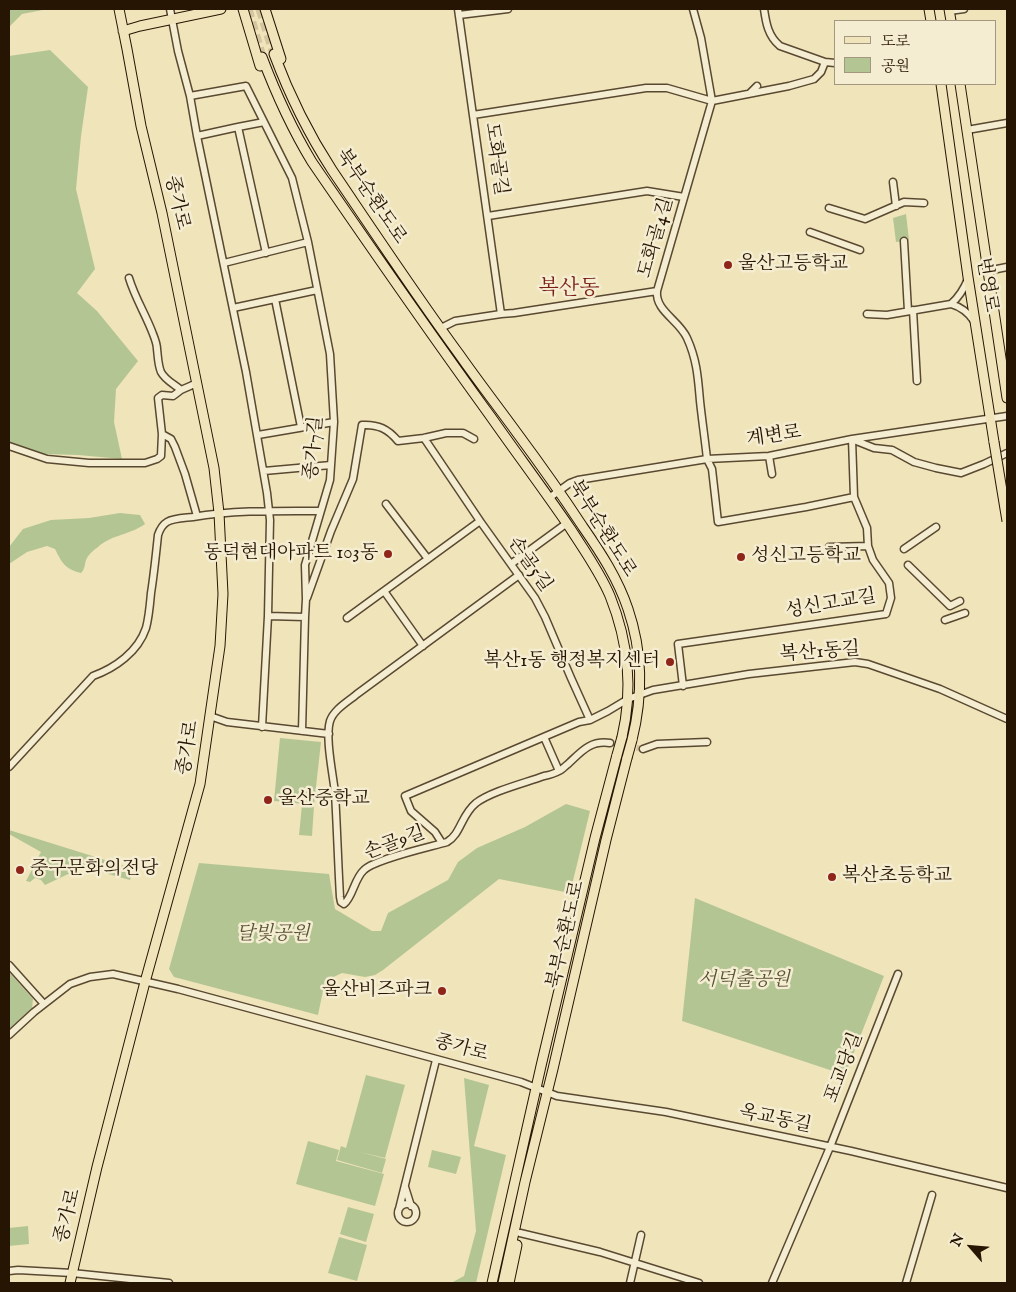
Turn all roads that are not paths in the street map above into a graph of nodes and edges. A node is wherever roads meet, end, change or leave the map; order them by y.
1 (119, 9) edge
2 (170, 9) edge
3 (221, 9) edge
4 (243, 9) edge
5 (265, 9) edge
6 (508, 9) edge
7 (693, 9) edge
8 (764, 9) edge
9 (964, 9) edge
10 (949, 10) edge
11 (458, 12) edge
12 (172, 19) junction
13 (123, 31) junction
14 (274, 54) tunnel mouth
15 (262, 57) tunnel mouth
16 (825, 62) junction
17 (834, 63) edge
18 (941, 85) edge
19 (960, 85) edge
20 (756, 86) dead end
21 (750, 94) junction
22 (190, 96) junction
23 (712, 101) junction
24 (473, 115) junction
25 (264, 122) junction
26 (1007, 123) edge
27 (238, 126) junction
28 (967, 130) junction
29 (197, 136) junction
30 (894, 182) dead end
31 (684, 197) junction
32 (924, 203) dead end
33 (896, 206) junction
34 (829, 208) dead end
35 (488, 216) junction
36 (810, 232) dead end
37 (904, 241) dead end
38 (308, 242) junction
39 (860, 250) dead end
40 (266, 252) junction
41 (224, 263) junction
42 (1007, 267) edge
43 (988, 270) junction
44 (968, 277) junction
45 (129, 278) dead end
46 (412, 286) junction
47 (317, 290) junction
48 (657, 291) junction
49 (403, 293) junction
50 (275, 299) junction
51 (951, 304) junction
52 (233, 308) junction
53 (910, 310) junction
54 (501, 314) junction
55 (867, 314) dead end
56 (976, 323) junction
57 (441, 328) junction
58 (917, 381) dead end
59 (197, 382) junction
60 (181, 390) junction
61 (1007, 398) edge
62 (1007, 416) edge
63 (990, 418) junction
64 (334, 422) junction
65 (301, 427) junction
66 (162, 434) junction
67 (258, 435) junction
68 (424, 438) junction
69 (474, 439) dead end
70 (852, 439) junction
71 (9, 446) edge
72 (1007, 453) edge
73 (769, 456) junction
74 (707, 459) junction
75 (331, 466) junction
76 (264, 470) junction
77 (772, 474) dead end
78 (558, 491) junction
79 (854, 497) junction
80 (549, 498) junction
81 (386, 504) dead end
82 (269, 510) junction
83 (320, 511) junction
84 (219, 513) junction
85 (197, 516) junction
86 (480, 521) junction
87 (1007, 521) edge
88 (567, 523) junction
89 (936, 527) dead end
90 (830, 546) dead end
91 (868, 546) junction
92 (904, 549) dead end
93 (428, 559) junction
94 (511, 564) junction
95 (908, 565) dead end
96 (519, 575) junction
97 (384, 591) junction
98 (306, 599) junction
99 (960, 601) dead end
100 (965, 613) dead end
101 (268, 616) junction
102 (305, 616) junction
103 (347, 618) dead end
104 (945, 620) dead end
105 (423, 646) junction
106 (683, 686) junction
107 (640, 694) junction
108 (628, 699) junction
109 (210, 716) junction
110 (1007, 719) edge
111 (590, 720) junction
112 (262, 727) junction
113 (302, 731) junction
114 (328, 734) junction
115 (544, 737) junction
116 (707, 742) dead end
117 (610, 743) tunnel mouth
118 (643, 749) tunnel mouth
119 (9, 767) edge
120 (560, 771) junction
121 (442, 843) junction
122 (9, 965) edge
123 (898, 974) dead end
124 (145, 982) junction
125 (44, 1004) junction
126 (9, 1035) edge
127 (436, 1060) junction
128 (536, 1088) junction
129 (547, 1093) junction
130 (527, 1125) junction
131 (538, 1127) junction
132 (830, 1147) junction
133 (405, 1186) junction
134 (1007, 1188) edge
135 (932, 1195) dead end
136 (411, 1206) junction
137 (399, 1208) junction
138 (520, 1233) junction
139 (641, 1236) dead end
140 (635, 1264) junction
141 (9, 1271) edge
142 (72, 1273) junction
143 (70, 1283) edge
144 (169, 1283) edge
145 (486, 1283) edge
146 (492, 1283) edge
147 (503, 1283) edge
148 (509, 1283) edge
149 (630, 1283) edge
150 (698, 1283) edge
151 (772, 1283) edge
152 (906, 1283) edge

1 - 13 main road, 종가로
2 - 12 street
3 - 12 main road
4 - 49 main road
5 - 46 main road
6 - 11 street
7 - 23 street, 도화골4길
8 - 16 street
9 - 10 street
11 - 24 street, 도화골길
12 - 13 main road
12 - 22 street
13 - 59 main road, 종가로
14 - 46 main road, 북부순환도로
15 - 49 main road, 북부순환도로
16 - 17 street
16 - 21 street
18 - 44 main road, 번영로
19 - 28 main road, 번영로
20 - 21 street
21 - 23 street
22 - 25 street, 종가7길
22 - 29 street
23 - 24 street
23 - 31 street, 도화골4길
24 - 35 street, 도화골길
25 - 27 street
25 - 38 street, 종가7길
26 - 28 street
27 - 29 street
27 - 40 street
28 - 43 main road, 번영로
29 - 41 street
30 - 33 street
31 - 35 street
31 - 48 street, 도화골4길
32 - 33 street
33 - 34 street
35 - 54 street, 도화골길
36 - 39 street
37 - 53 street
38 - 40 street
38 - 47 street, 종가7길
40 - 41 street
41 - 52 street
42 - 43 street
43 - 61 main road, 번영로
44 - 51 street
44 - 56 main road, 번영로
45 - 60 street
46 - 57 main road, 북부순환도로
47 - 50 street
47 - 64 street, 종가7길
48 - 54 street, 도화골4길
48 - 74 street
49 - 80 main road, 북부순환도로
50 - 52 street
50 - 65 street
51 - 53 street
51 - 56 street
52 - 67 street
53 - 55 street
53 - 58 street
54 - 57 street, 도화골4길
56 - 63 main road, 번영로
57 - 78 main road, 북부순환도로
59 - 60 street
59 - 84 main road, 종가로
60 - 66 street
62 - 63 street, 계변로
63 - 70 street, 계변로
63 - 87 main road, 번영로, bridge
64 - 65 street
64 - 75 street, 종가7길
65 - 67 street
66 - 71 street
66 - 85 street
67 - 76 street
68 - 69 street
68 - 86 street, 손골5길
68 - 98 street
70 - 72 street
70 - 73 street, 계변로
70 - 79 street
73 - 74 street, 계변로
73 - 77 street
74 - 78 street, 계변로
74 - 79 street
75 - 76 street
75 - 83 street, 종가7길
76 - 82 street
78 - 80 street, 계변로
78 - 107 main road, 북부순환도로
79 - 91 street, 성신고교길
80 - 88 main road, 북부순환도로
81 - 93 street
82 - 83 street
82 - 84 street
82 - 101 street
83 - 98 street, 종가7길
84 - 85 street
84 - 109 main road, 종가로
85 - 119 street
86 - 93 street
86 - 94 street, 손골5길
88 - 94 street
88 - 108 main road, 북부순환도로
89 - 92 street
90 - 91 street
91 - 106 street, 성신고교길
93 - 97 street
94 - 96 street, 손골5길
95 - 99 street
96 - 105 street
96 - 111 street, 손골5길
97 - 103 street
97 - 105 street
98 - 102 street, 종가7길
100 - 104 street
101 - 102 street
101 - 112 street
102 - 113 street, 종가7길
105 - 114 street
106 - 107 street, 복산1동길
106 - 110 street, 복산1동길
107 - 108 street, 복산1동길
107 - 129 main road, 북부순환도로, bridge
108 - 111 street, 복산1동길
108 - 128 main road, 북부순환도로, bridge
109 - 112 street
109 - 124 main road, 종가로
111 - 115 street, 복산1동길
112 - 113 street
113 - 114 street
114 - 121 street, 손골9길
115 - 120 street
115 - 121 street, 복산1동길
116 - 118 street
117 - 120 street, 손골9길
120 - 121 street, 손골9길
122 - 125 street
123 - 132 street, 포교당길
124 - 125 street, 종가로
124 - 127 street, 종가로
124 - 142 main road, 종가로
125 - 126 street, 종가로
127 - 128 street, 종가로
127 - 133 street
128 - 129 street, 옥교동길
128 - 130 main road, 북부순환도로
129 - 131 main road, 북부순환도로
129 - 132 street, 옥교동길
130 - 145 main road
130 - 146 main road, 북부순환도로
131 - 138 main road
131 - 147 main road, 북부순환도로
132 - 134 street, 옥교동길
132 - 151 street, 포교당길
133 - 136 street
133 - 137 street
135 - 152 street
136 - 137 street
136 - 137 street
138 - 140 street
138 - 148 main road
139 - 140 street
140 - 149 street
140 - 150 street
141 - 142 street
142 - 143 main road, 종가로
142 - 144 street

